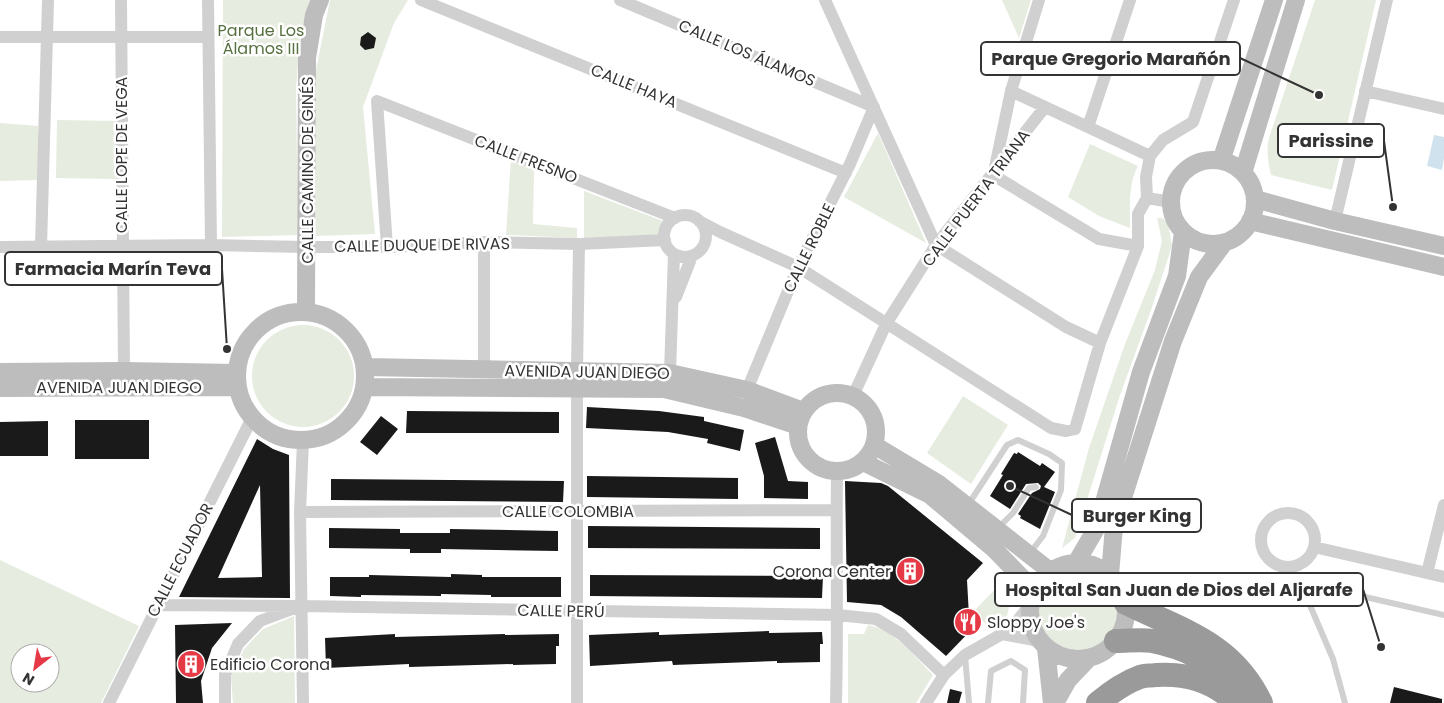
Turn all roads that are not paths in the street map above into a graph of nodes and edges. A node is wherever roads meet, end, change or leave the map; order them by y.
1 (48, 0) edge
2 (121, 0) edge
3 (208, 0) edge
4 (320, 0) edge
5 (421, 0) edge
6 (620, 0) edge
7 (825, 0) edge
8 (1039, 0) edge
9 (1130, 0) edge
10 (1234, 0) edge
11 (1274, 0) edge
12 (1296, 0) edge
13 (1387, 0) edge
14 (0, 37) edge
15 (47, 37) junction
16 (121, 37) junction
17 (208, 37) junction
18 (1011, 91) junction
19 (1366, 91) junction
20 (874, 107) junction
21 (1045, 107) junction
22 (1444, 109) edge
23 (1088, 127) junction
24 (1150, 156) junction
25 (1221, 161) junction
26 (846, 173) junction
27 (1242, 173) junction
28 (993, 175) junction
29 (1147, 198) junction
30 (1255, 199) junction
31 (1170, 202) junction
32 (675, 218) junction
33 (699, 221) junction
34 (1250, 221) junction
35 (1335, 221) junction
36 (1183, 232) junction
37 (664, 240) junction
38 (484, 242) junction
39 (1224, 243) junction
40 (578, 244) junction
41 (211, 245) junction
42 (936, 245) junction
43 (122, 246) junction
44 (1138, 246) junction
45 (1444, 246) edge
46 (0, 247) edge
47 (41, 247) junction
48 (387, 247) junction
49 (306, 248) junction
50 (674, 254) junction
51 (692, 256) junction
52 (798, 267) junction
53 (1444, 267) edge
54 (672, 307) junction
55 (306, 311) junction
56 (886, 324) junction
57 (1100, 343) junction
58 (365, 367) junction
59 (484, 370) junction
60 (124, 371) junction
61 (0, 372) edge
62 (670, 372) junction
63 (237, 380) junction
64 (577, 380) junction
65 (365, 387) junction
66 (0, 388) edge
67 (747, 390) junction
68 (853, 396) junction
69 (252, 418) junction
70 (801, 419) junction
71 (302, 441) junction
72 (874, 445) junction
73 (863, 462) junction
74 (837, 472) junction
75 (1036, 488) dead end
76 (1444, 505) edge
77 (967, 506) junction
78 (835, 510) junction
79 (577, 511) junction
80 (300, 512) junction
81 (996, 530) junction
82 (1314, 547) junction
83 (1032, 549) dead end
84 (1076, 563) junction
85 (1287, 567) junction
86 (1050, 571) junction
87 (1427, 573) junction
88 (1110, 575) junction
89 (1444, 577) edge
90 (1300, 582) junction
91 (1032, 598) junction
92 (1126, 603) junction
93 (158, 605) junction
94 (302, 606) junction
95 (576, 611) junction
96 (838, 615) junction
97 (1444, 615) edge
98 (1002, 634) junction
99 (1116, 641) junction
100 (1043, 644) junction
101 (965, 655) junction
102 (1088, 659) junction
103 (944, 675) junction
104 (109, 703) edge
105 (225, 703) edge
106 (303, 703) edge
107 (577, 703) edge
108 (836, 703) edge
109 (926, 703) edge
110 (969, 703) edge
111 (988, 703) edge
112 (1023, 703) edge
113 (1054, 703) edge
114 (1098, 703) edge
115 (1236, 703) edge
116 (1246, 703) edge
117 (1261, 703) edge
118 (1345, 703) edge

1 - 15 street
2 - 16 street, CALLE LOPE DE VEGA
3 - 17 street
4 - 49 street, CALLE CAMINO DE GINÉS
5 - 26 street, CALLE HAYA
6 - 20 street, CALLE LOS ÁLAMOS
7 - 20 street
8 - 18 street
9 - 23 street
10 - 24 street
11 - 25 street
12 - 27 street
13 - 19 street
14 - 15 street
15 - 16 street
15 - 47 street
16 - 17 street
16 - 43 street, CALLE LOPE DE VEGA
17 - 41 street
18 - 21 street
18 - 28 street
19 - 22 street
19 - 35 street
20 - 26 street, CALLE ROBLE
20 - 42 street
21 - 23 street
21 - 28 street, CALLE PUERTA TRIANA
23 - 24 street
24 - 29 street
25 - 27 street
25 - 31 street
26 - 52 street, CALLE ROBLE
27 - 30 street
28 - 42 street, CALLE PUERTA TRIANA
28 - 44 street
29 - 31 street
29 - 44 street
30 - 34 street
30 - 35 street
31 - 36 street
32 - 33 street
32 - 37 street
32 - 48 street, CALLE FRESNO
33 - 51 street
33 - 52 street
34 - 39 street
34 - 53 street
35 - 45 street
36 - 39 street
36 - 84 street
37 - 40 street, CALLE DUQUE DE RIVAS
37 - 50 street
38 - 40 street, CALLE DUQUE DE RIVAS
38 - 48 street, CALLE DUQUE DE RIVAS
38 - 59 street
39 - 88 street
40 - 64 street
41 - 43 street, CALLE DUQUE DE RIVAS
41 - 49 street, CALLE DUQUE DE RIVAS
42 - 56 street, CALLE PUERTA TRIANA
42 - 57 street
43 - 47 street, CALLE DUQUE DE RIVAS
43 - 60 street, CALLE LOPE DE VEGA
44 - 57 street
46 - 47 street, CALLE DUQUE DE RIVAS
48 - 49 street, CALLE DUQUE DE RIVAS
49 - 55 street, CALLE CAMINO DE GINÉS
50 - 51 street
50 - 54 street
51 - 54 street
52 - 56 street
52 - 67 street, CALLE ROBLE
54 - 62 street
55 - 58 street
55 - 63 street
56 - 57 street
56 - 68 street, CALLE PUERTA TRIANA
58 - 59 street, AVENIDA JUAN DIEGO
58 - 65 street
59 - 64 street, AVENIDA JUAN DIEGO
60 - 61 street, AVENIDA JUAN DIEGO
60 - 63 street, AVENIDA JUAN DIEGO
62 - 64 street, AVENIDA JUAN DIEGO
62 - 67 street, AVENIDA JUAN DIEGO
63 - 66 street, AVENIDA JUAN DIEGO
63 - 69 street
64 - 65 street, AVENIDA JUAN DIEGO
64 - 70 street, AVENIDA JUAN DIEGO
64 - 79 street
65 - 71 street
67 - 70 street, AVENIDA JUAN DIEGO
68 - 70 street
68 - 72 street
69 - 71 street
69 - 93 street, CALLE ECUADOR
70 - 74 street
71 - 80 street
72 - 73 street
72 - 77 street
73 - 74 street
73 - 91 street
74 - 78 street
75 - 81 lane
76 - 87 street
77 - 81 street
77 - 83 lane
78 - 79 street, CALLE COLOMBIA
78 - 96 street
79 - 80 street, CALLE COLOMBIA
79 - 95 street
80 - 94 street
81 - 86 street
82 - 85 street
82 - 85 street
82 - 87 street
84 - 86 street
84 - 88 street
85 - 90 lane
86 - 91 street
87 - 89 street
88 - 92 street
90 - 97 lane
90 - 118 lane
91 - 98 street
91 - 100 street
92 - 99 street
92 - 117 highway
93 - 94 street, CALLE PERÚ
93 - 104 street, CALLE ECUADOR
94 - 95 street, CALLE PERÚ
94 - 105 street
94 - 106 street
95 - 96 street, CALLE PERÚ
95 - 107 street
96 - 103 street, CALLE PERÚ
96 - 108 street
98 - 100 street
98 - 101 street
99 - 102 street
99 - 116 highway
100 - 102 street
100 - 113 street
101 - 103 street
101 - 110 lane
102 - 113 street
103 - 109 street
111 - 112 lane
114 - 115 highway

